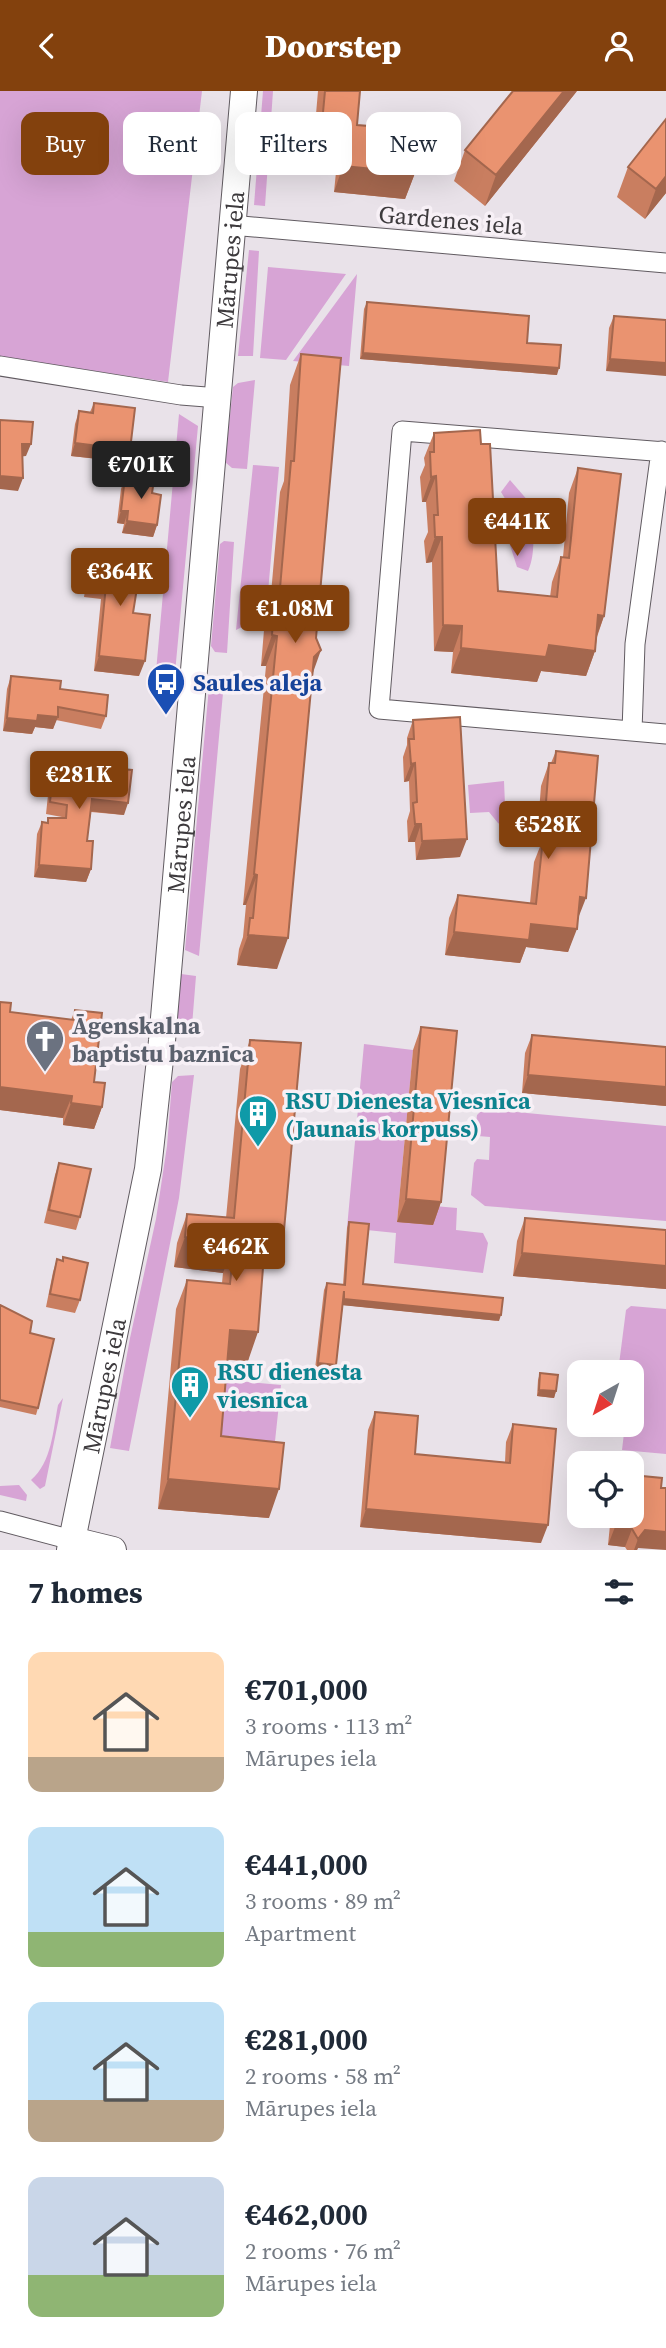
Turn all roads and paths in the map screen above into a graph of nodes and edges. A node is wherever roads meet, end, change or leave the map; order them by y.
1 (244, 91) edge
2 (232, 225) junction
3 (666, 263) edge
4 (0, 366) edge
5 (219, 398) junction
6 (664, 451) edge
7 (632, 731) junction
8 (666, 734) edge
9 (0, 1521) edge
10 (71, 1545) edge
11 (113, 1550) edge

1 - 2 street, Mārupes iela
2 - 3 street, Gardenes iela
2 - 5 street, Mārupes iela
4 - 5 street
5 - 10 street, Mārupes iela
6 - 7 street
6 - 7 street
7 - 8 street
9 - 10 street
10 - 11 street

